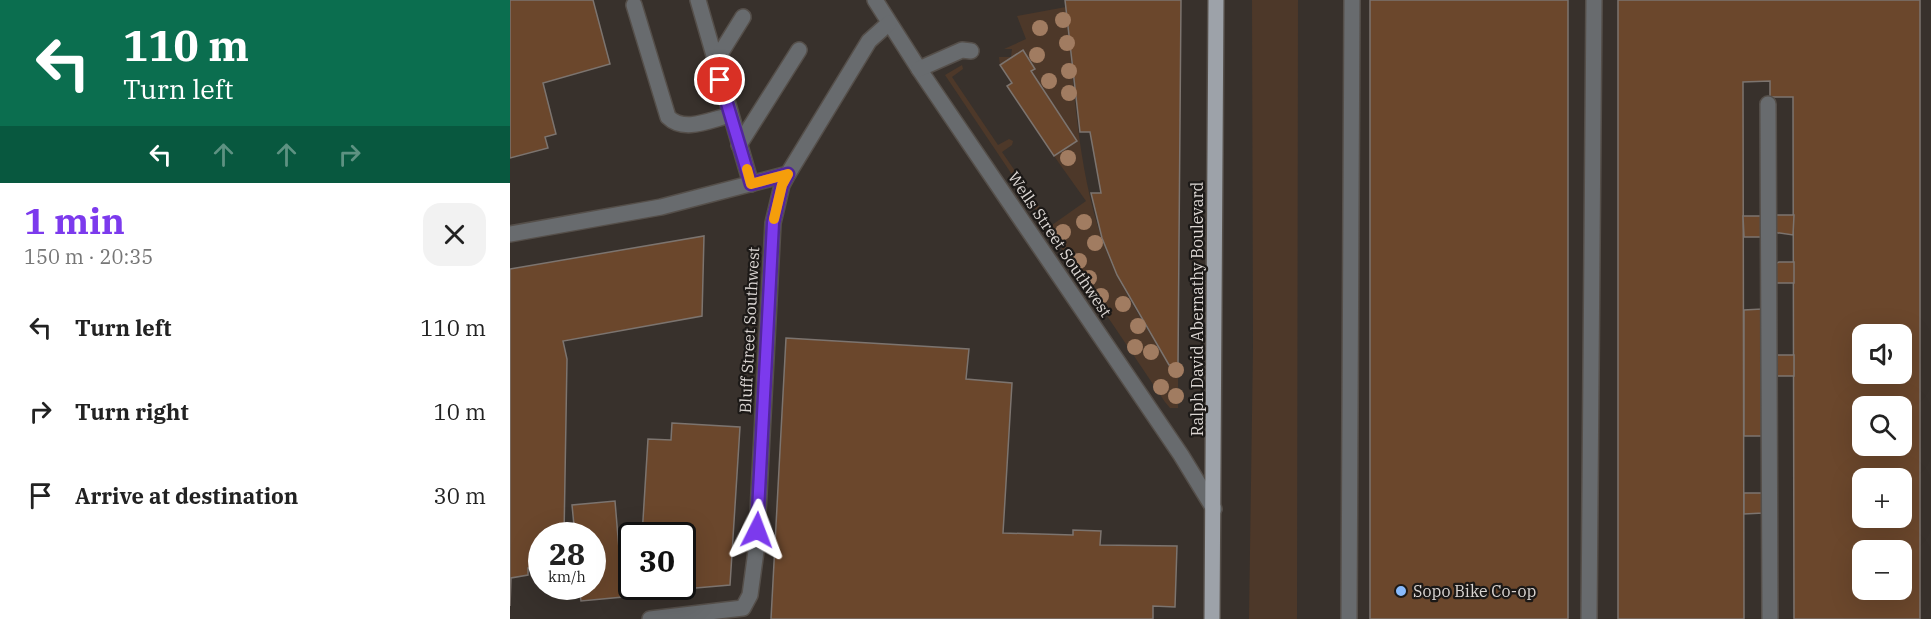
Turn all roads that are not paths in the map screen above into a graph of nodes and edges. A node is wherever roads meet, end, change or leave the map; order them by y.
1 (698, 0) edge
2 (875, 0) edge
3 (1216, 0) edge
4 (1352, 0) edge
5 (1594, 0) edge
6 (634, 5) dead end
7 (743, 17) dead end
8 (889, 23) junction
9 (798, 50) dead end
10 (971, 51) dead end
11 (716, 62) junction
12 (919, 69) junction
13 (1768, 104) dead end
14 (730, 115) junction
15 (739, 145) junction
16 (788, 174) junction
17 (751, 184) junction
18 (510, 234) edge
19 (1214, 509) junction
20 (681, 618) edge
21 (650, 619) edge
22 (1212, 619) edge
23 (1349, 619) edge
24 (1589, 619) edge
25 (1770, 619) edge

1 - 11 street
2 - 8 street, Wells Street Southwest
3 - 19 main road, Ralph David Abernathy Boulevard
4 - 23 street
5 - 24 street
6 - 14 street
7 - 11 street
8 - 12 street, Wells Street Southwest
8 - 16 street, Bluff Street Southwest
9 - 15 street
10 - 12 street
11 - 14 street
12 - 19 street, Wells Street Southwest
13 - 25 street
14 - 15 street
15 - 17 street
16 - 17 street
16 - 20 street, Bluff Street Southwest
17 - 18 street
19 - 22 main road, Ralph David Abernathy Boulevard
20 - 21 street

